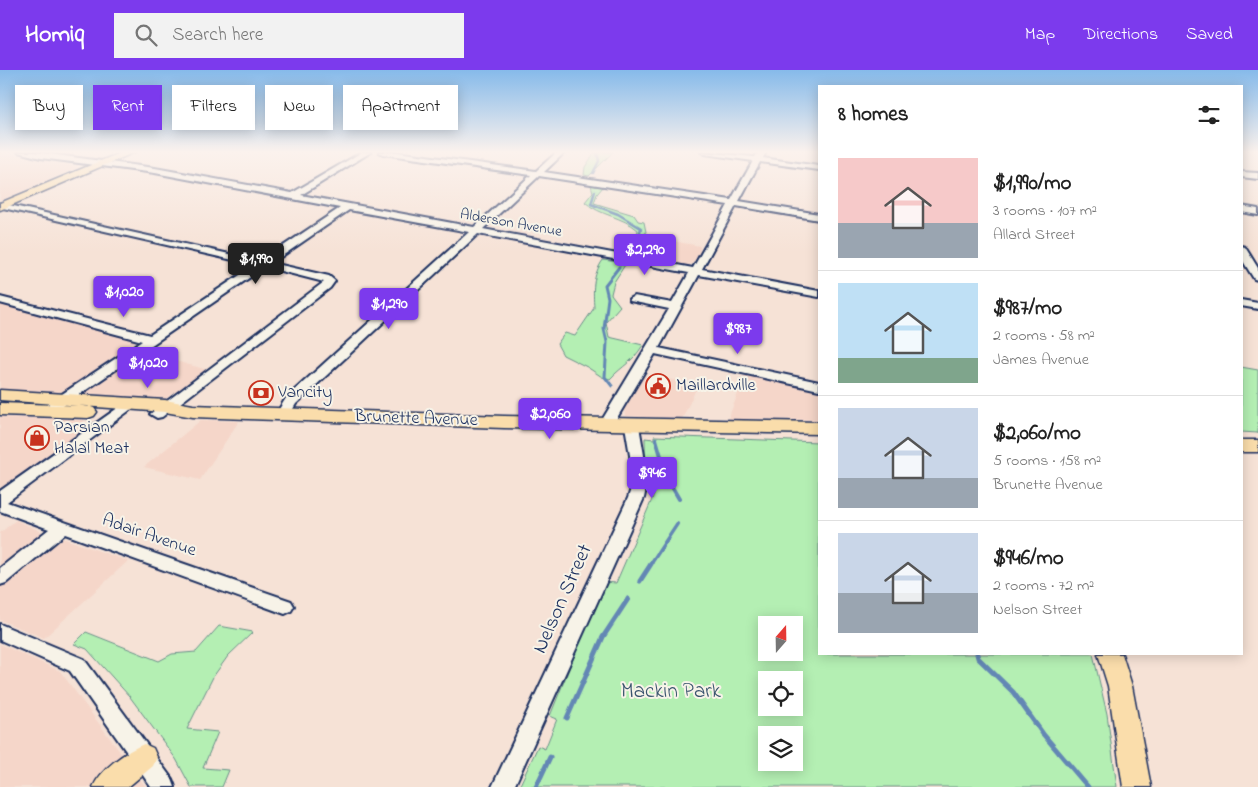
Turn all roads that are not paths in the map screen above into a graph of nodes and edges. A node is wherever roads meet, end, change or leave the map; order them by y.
1 (50, 185) edge
2 (230, 185) edge
3 (313, 185) edge
4 (526, 185) edge
5 (615, 185) edge
6 (743, 185) edge
7 (292, 198) junction
8 (733, 203) junction
9 (2, 206) edge
10 (346, 208) junction
11 (1243, 210) edge
12 (1258, 212) edge
13 (818, 216) edge
14 (475, 232) junction
15 (1243, 250) edge
16 (1243, 252) edge
17 (1258, 254) edge
18 (263, 264) junction
19 (695, 272) junction
20 (1258, 277) edge
21 (818, 294) edge
22 (634, 299) dead end
23 (0, 300) edge
24 (1243, 304) edge
25 (1258, 306) edge
26 (674, 307) junction
27 (150, 339) junction
28 (652, 350) junction
29 (818, 386) edge
30 (0, 396) edge
31 (63, 399) junction
32 (123, 408) junction
33 (0, 409) edge
34 (161, 410) junction
35 (46, 411) junction
36 (282, 414) junction
37 (606, 425) junction
38 (632, 426) junction
39 (818, 428) edge
40 (1243, 445) edge
41 (1258, 446) edge
42 (0, 499) edge
43 (0, 504) edge
44 (63, 527) junction
45 (0, 578) edge
46 (285, 606) dead end
47 (0, 632) edge
48 (1110, 655) edge
49 (144, 757) junction
50 (107, 787) edge
51 (164, 787) edge
52 (503, 787) edge
53 (1138, 787) edge

1 - 9 main road
2 - 7 street, Alderson Avenue
3 - 7 street
4 - 14 street
5 - 8 street
6 - 8 street
7 - 10 street, Alderson Avenue
8 - 13 street
8 - 19 street
9 - 18 street
10 - 14 street, Alderson Avenue
10 - 18 street
11 - 12 street
14 - 19 street, Alderson Avenue
14 - 36 street
15 - 17 street
16 - 20 street
18 - 27 street
18 - 34 street
19 - 21 street, Alderson Avenue
19 - 26 street
22 - 26 street
23 - 27 street
24 - 25 street
26 - 28 street
27 - 31 street
28 - 29 street
28 - 37 street
30 - 31 main road, Brunette Avenue
31 - 32 main road, Brunette Avenue
31 - 35 street
32 - 34 main road, Brunette Avenue
32 - 35 main road, Brunette Avenue
32 - 42 street
33 - 35 main road, Brunette Avenue
34 - 36 main road, Brunette Avenue
36 - 37 main road, Brunette Avenue
37 - 38 main road, Brunette Avenue
38 - 39 main road, Brunette Avenue
38 - 52 street, Nelson Street
40 - 41 main road
43 - 44 street, Adair Avenue
44 - 45 street
44 - 46 street, Adair Avenue
47 - 49 street
48 - 53 main road
49 - 50 main road
49 - 51 street

